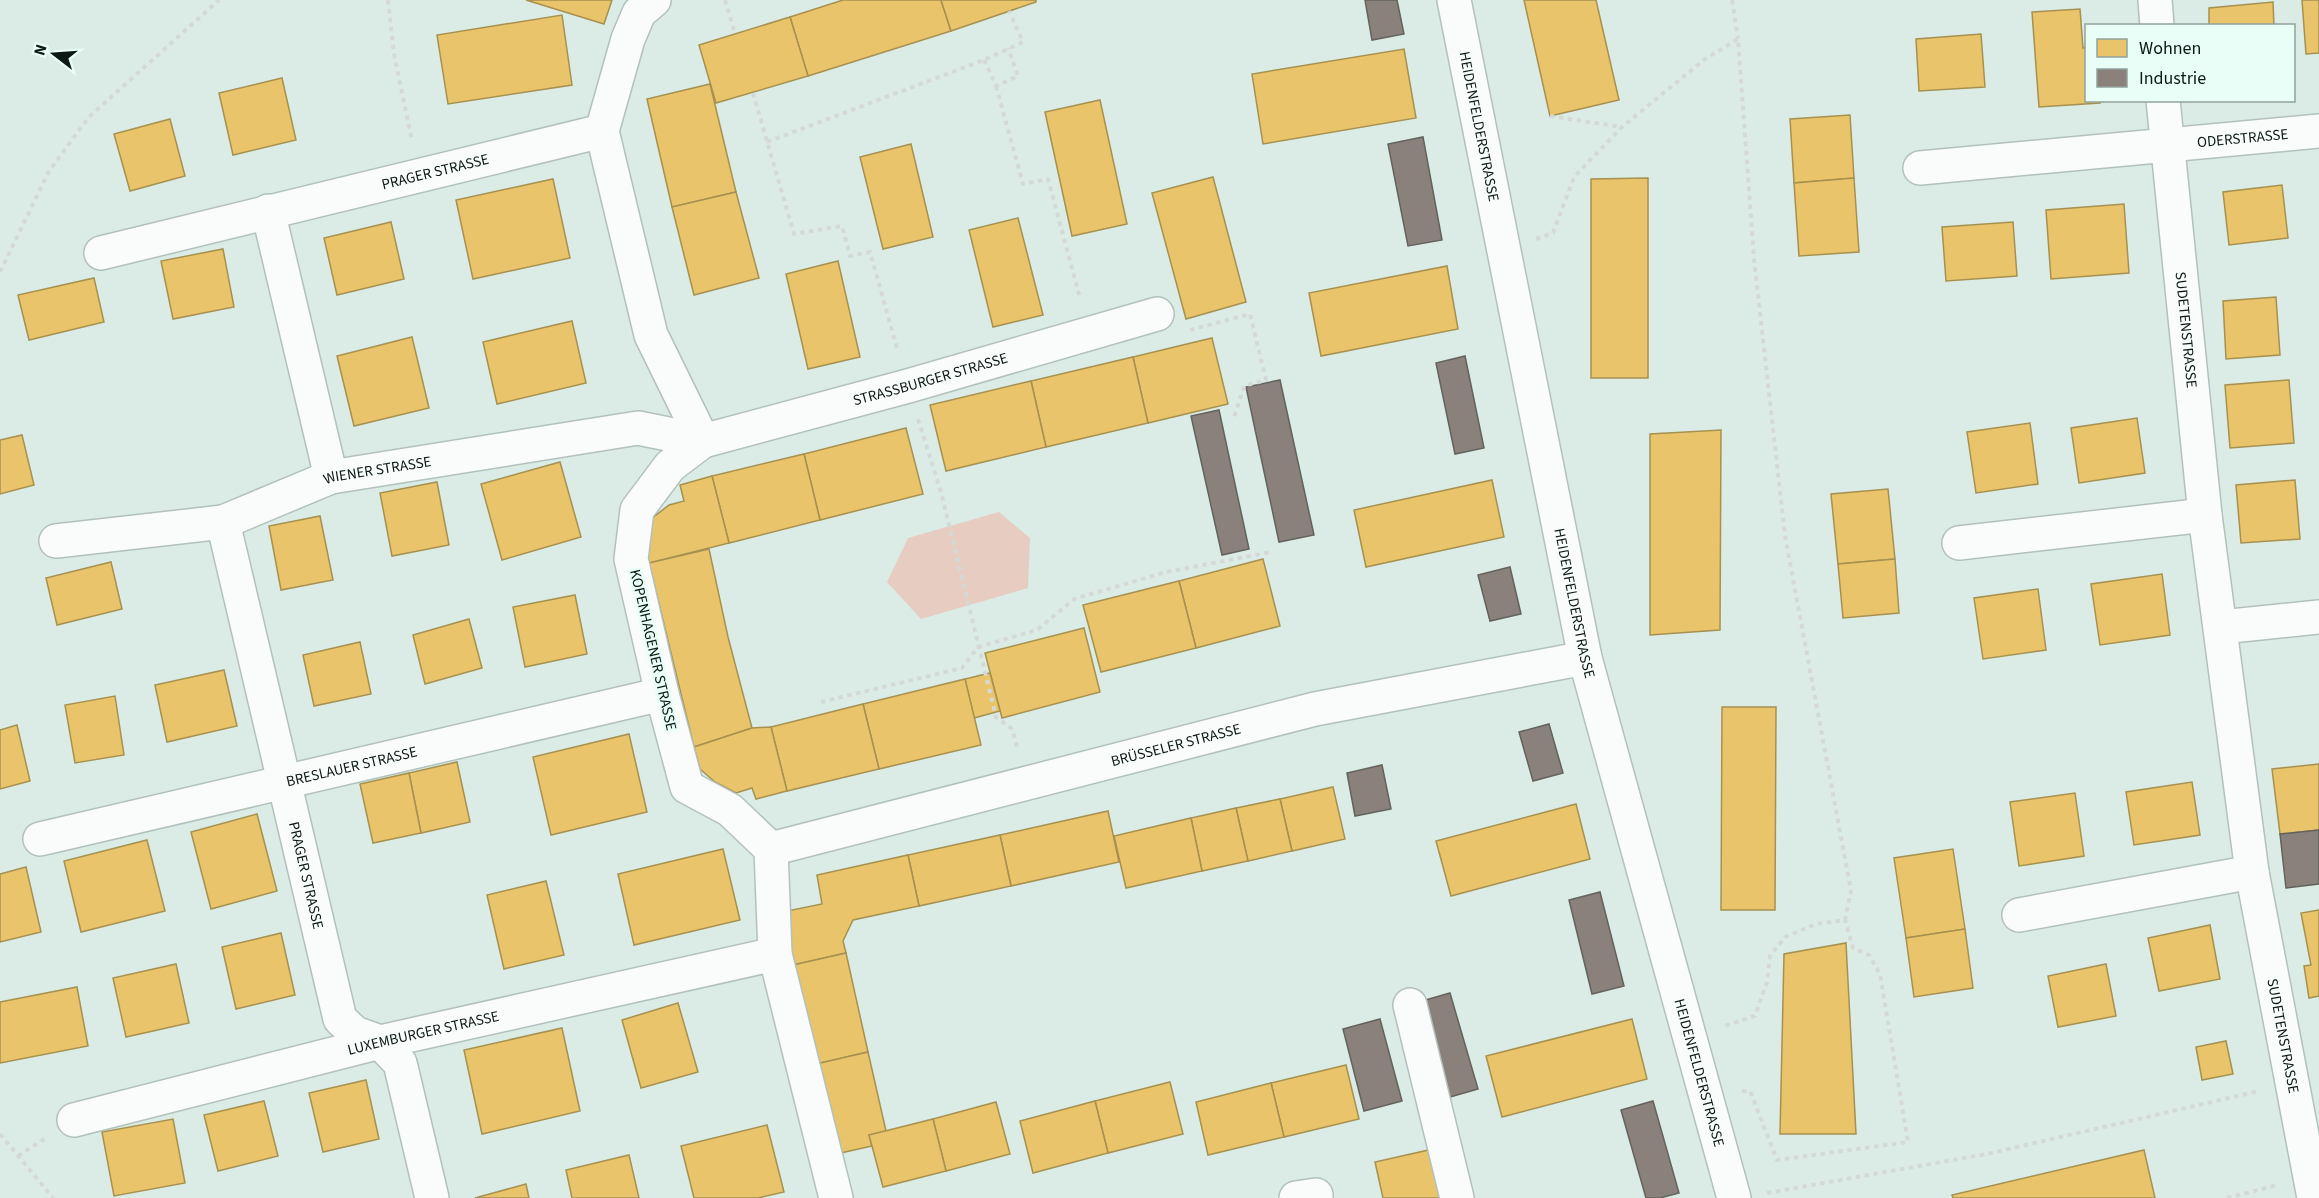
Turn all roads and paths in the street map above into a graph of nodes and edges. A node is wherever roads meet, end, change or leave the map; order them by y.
1 (219, 0) edge
2 (388, 0) edge
3 (654, 0) edge
4 (725, 0) edge
5 (1454, 0) edge
6 (1732, 0) edge
7 (2155, 0) edge
8 (1009, 11) dead end
9 (2157, 24) edge
10 (735, 34) dead end
11 (1738, 39) junction
12 (1008, 48) junction
13 (984, 60) junction
14 (996, 86) junction
15 (753, 93) dead end
16 (2163, 102) edge
17 (1550, 116) dead end
18 (1622, 127) junction
19 (2319, 130) edge
20 (602, 131) junction
21 (767, 142) junction
22 (2166, 146) junction
23 (1920, 168) dead end
24 (421, 175) junction
25 (268, 212) junction
26 (1553, 233) dead end
27 (101, 253) dead end
28 (0, 272) edge
29 (1157, 314) joint
30 (1090, 333) junction
31 (908, 386) junction
32 (1234, 418) dead end
33 (703, 441) junction
34 (331, 477) junction
35 (2205, 515) junction
36 (223, 522) junction
37 (56, 541) dead end
38 (1959, 543) dead end
39 (1271, 552) dead end
40 (2319, 617) edge
41 (2221, 627) junction
42 (978, 647) junction
43 (1585, 658) junction
44 (662, 694) junction
45 (821, 702) dead end
46 (996, 717) dead end
47 (285, 783) junction
48 (40, 839) dead end
49 (771, 849) junction
50 (2252, 872) junction
51 (2019, 915) dead end
52 (1845, 920) junction
53 (775, 954) junction
54 (1410, 1005) dead end
55 (1689, 1037) junction
56 (380, 1042) junction
57 (2292, 1084) junction
58 (1705, 1093) junction
59 (2309, 1119) edge
60 (74, 1120) dead end
61 (0, 1134) edge
62 (2312, 1187) edge
63 (1749, 1196) edge
64 (53, 1198) edge
65 (432, 1198) edge
66 (836, 1198) edge
67 (1296, 1198) edge
68 (1316, 1198) edge
69 (1457, 1198) edge
70 (2227, 1198) edge

1 - 28 path
2 - 24 path
3 - 20 street
4 - 10 path
5 - 43 street, HEIDENFELDERSTRASSE
6 - 11 path
7 - 9 street
8 - 12 path
11 - 18 path
11 - 52 path
12 - 13 path
12 - 14 path
13 - 14 path
13 - 21 path
14 - 30 path
15 - 21 path
16 - 22 street, SUDETENSTRASSE
17 - 18 path
18 - 26 path
19 - 22 street, ODERSTRASSE
20 - 24 street, PRAGER STRASSE
20 - 33 street
21 - 31 path
22 - 23 street
22 - 35 street, SUDETENSTRASSE
24 - 25 street, PRAGER STRASSE
25 - 27 street, PRAGER STRASSE
25 - 34 street
29 - 30 street, STRASSBURGER STRASSE
29 - 32 path
30 - 31 street, STRASSBURGER STRASSE
31 - 33 street, STRASSBURGER STRASSE
31 - 42 path
33 - 34 street, WIENER STRASSE
33 - 44 street, KOPENHAGENER STRASSE
34 - 36 street, WIENER STRASSE
35 - 38 street
35 - 41 street, SUDETENSTRASSE
36 - 37 street, WIENER STRASSE
36 - 47 street, PRAGER STRASSE
39 - 42 path
40 - 41 street
41 - 50 street, SUDETENSTRASSE
42 - 45 path
42 - 46 path
43 - 49 street, BRÜSSELER STRASSE
43 - 55 street, HEIDENFELDERSTRASSE
44 - 47 street, BRESLAUER STRASSE
44 - 49 street, KOPENHAGENER STRASSE
47 - 48 street, BRESLAUER STRASSE
47 - 56 street, PRAGER STRASSE
49 - 53 street
50 - 51 street
50 - 57 street, SUDETENSTRASSE
52 - 55 path
52 - 58 path
53 - 56 street, LUXEMBURGER STRASSE
53 - 66 street
54 - 69 street
55 - 58 street, HEIDENFELDERSTRASSE
56 - 60 street, LUXEMBURGER STRASSE
56 - 65 street, PRAGER STRASSE
57 - 59 street, SUDETENSTRASSE
57 - 63 path
58 - 63 street, HEIDENFELDERSTRASSE
59 - 62 street, SUDETENSTRASSE
61 - 64 path
62 - 70 path
67 - 68 street

